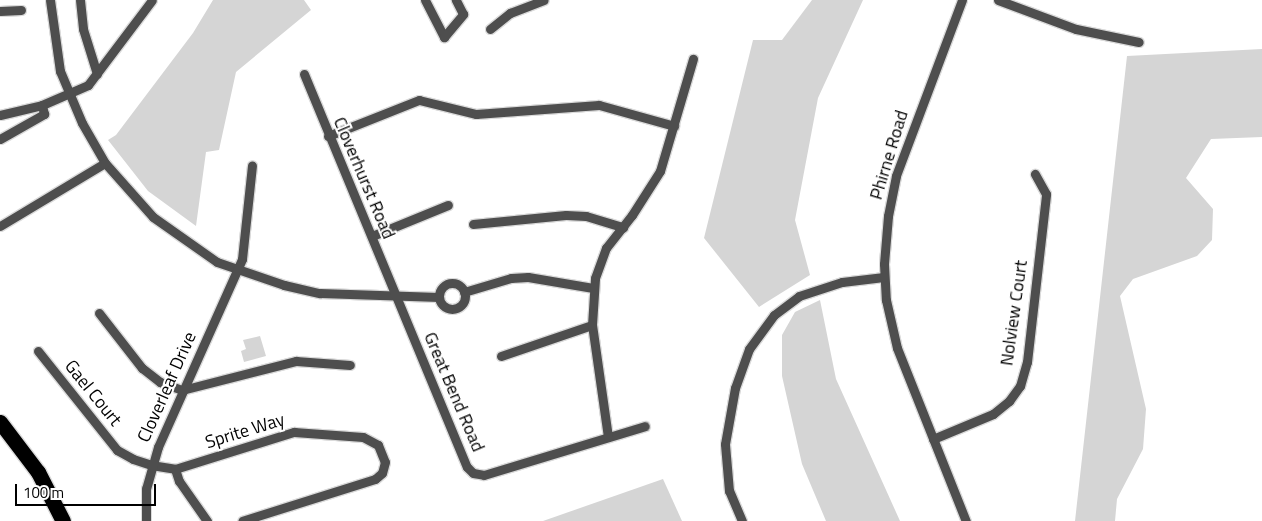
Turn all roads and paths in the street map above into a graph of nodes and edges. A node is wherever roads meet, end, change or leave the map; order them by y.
1 (50, 0) edge
2 (80, 0) edge
3 (152, 0) edge
4 (425, 0) edge
5 (456, 0) edge
6 (544, 0) edge
7 (962, 0) edge
8 (998, 0) edge
9 (21, 10) dead end
10 (0, 11) edge
11 (490, 29) dead end
12 (1139, 42) dead end
13 (693, 58) dead end
14 (97, 74) junction
15 (304, 74) dead end
16 (69, 94) junction
17 (42, 105) junction
18 (0, 115) edge
19 (674, 126) junction
20 (328, 136) junction
21 (0, 138) edge
22 (106, 163) junction
23 (252, 166) dead end
24 (1035, 174) dead end
25 (448, 205) dead end
26 (473, 224) dead end
27 (0, 226) edge
28 (623, 227) junction
29 (372, 236) junction
30 (237, 270) junction
31 (884, 277) junction
32 (593, 288) junction
33 (464, 292) junction
34 (395, 294) junction
35 (439, 297) junction
36 (99, 313) dead end
37 (592, 324) junction
38 (38, 351) dead end
39 (501, 356) dead end
40 (350, 365) dead end
41 (182, 390) junction
42 (0, 422) edge
43 (645, 426) dead end
44 (608, 437) junction
45 (933, 439) junction
46 (151, 465) junction
47 (174, 469) junction
48 (63, 521) edge
49 (146, 521) edge
50 (207, 521) edge
51 (242, 521) edge
52 (742, 521) edge
53 (966, 521) edge

1 - 16 street
2 - 14 street
3 - 14 street
4 - 5 street
6 - 11 street
7 - 31 street, Phirne Road
8 - 12 street
9 - 10 street
13 - 19 street
14 - 16 street
15 - 20 street, Cloverhurst Road
16 - 17 street
16 - 22 street
17 - 18 street
17 - 21 street
19 - 20 street
19 - 28 street
20 - 29 street, Cloverhurst Road
22 - 27 street
22 - 30 street
23 - 30 street, Cloverleaf Drive
24 - 45 street, Nolview Court
25 - 29 street
26 - 28 street
28 - 32 street
29 - 34 street, Cloverhurst Road
30 - 34 street
30 - 41 street, Cloverleaf Drive
31 - 45 street, Phirne Road
31 - 52 street
32 - 33 street
32 - 37 street
33 - 35 street
33 - 35 street
34 - 35 street
34 - 44 street, Great Bend Road
36 - 41 street
37 - 39 street
37 - 44 street
38 - 46 street, Gael Court
40 - 41 street
41 - 46 street, Cloverleaf Drive
42 - 48 highway
43 - 44 street, Great Bend Road
45 - 53 street, Phirne Road
46 - 47 street, Sprite Way
46 - 49 street, Cloverleaf Drive
47 - 50 street
47 - 51 street, Sprite Way

